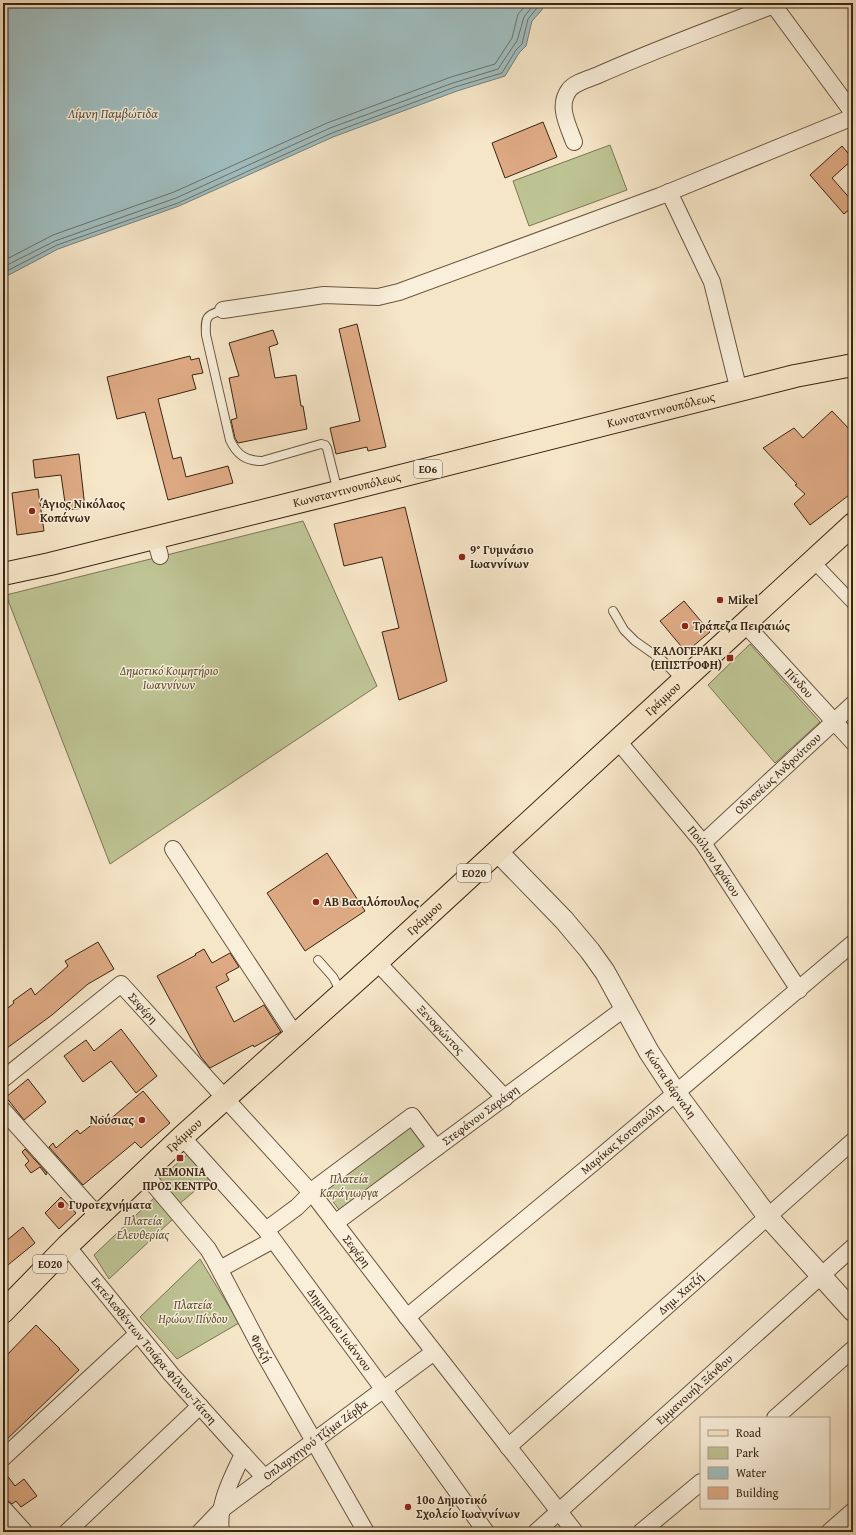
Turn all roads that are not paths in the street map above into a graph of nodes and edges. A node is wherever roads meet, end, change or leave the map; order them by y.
1 (773, 4) edge
2 (853, 113) edge
3 (853, 117) edge
4 (574, 142) dead end
5 (668, 192) junction
6 (223, 310) joint
7 (853, 365) edge
8 (738, 391) junction
9 (338, 492) junction
10 (851, 524) edge
11 (812, 560) junction
12 (3, 574) edge
13 (853, 603) edge
14 (613, 611) dead end
15 (745, 624) junction
16 (683, 682) junction
17 (853, 704) edge
18 (834, 721) junction
19 (618, 741) junction
20 (853, 742) edge
21 (703, 843) junction
22 (173, 849) dead end
23 (497, 852) junction
24 (853, 943) edge
25 (318, 960) dead end
26 (377, 962) junction
27 (799, 990) junction
28 (341, 994) junction
29 (625, 1008) junction
30 (295, 1036) junction
31 (3, 1079) edge
32 (676, 1093) junction
33 (224, 1098) junction
34 (504, 1098) junction
35 (3, 1110) edge
36 (182, 1138) junction
37 (853, 1141) edge
38 (436, 1148) junction
39 (144, 1173) junction
40 (312, 1192) junction
41 (98, 1216) junction
42 (768, 1217) junction
43 (335, 1223) junction
44 (269, 1235) junction
45 (67, 1246) junction
46 (853, 1247) edge
47 (220, 1269) junction
48 (821, 1276) junction
49 (853, 1311) edge
50 (3, 1312) edge
51 (407, 1317) junction
52 (137, 1334) junction
53 (853, 1349) edge
54 (434, 1352) junction
55 (384, 1390) junction
56 (200, 1406) junction
57 (776, 1417) edge
58 (314, 1442) junction
59 (508, 1446) junction
60 (242, 1454) junction
61 (3, 1458) edge
62 (265, 1478) junction
63 (700, 1483) edge
64 (221, 1510) junction
65 (3, 1511) edge
66 (559, 1511) junction
67 (853, 1511) edge
68 (22, 1532) edge
69 (67, 1532) edge
70 (200, 1532) edge
71 (221, 1532) edge
72 (366, 1532) edge
73 (486, 1532) edge
74 (536, 1532) edge
75 (575, 1532) edge
76 (641, 1532) edge
77 (829, 1532) edge

1 - 2 street
1 - 4 street
3 - 5 street
5 - 6 street
5 - 8 street
6 - 9 lane
7 - 8 main road, Κωνσταντινουπόλεως / ΕΟ6
8 - 9 main road, Κωνσταντινουπόλεως / ΕΟ6
9 - 12 main road, Κωνσταντινουπόλεως / ΕΟ6
10 - 11 main road, Γράμμου / ΕΟ20
11 - 13 street
11 - 15 main road, Γράμμου / ΕΟ20
14 - 16 lane
15 - 16 main road, Γράμμου / ΕΟ20
15 - 18 street, Πίνδου
16 - 19 main road, Γράμμου / ΕΟ20
17 - 18 street, Οδυσσέως Ανδρούτσου
18 - 20 street, Πίνδου
18 - 21 street, Οδυσσέως Ανδρούτσου
19 - 21 street, Πούλιου Δράκου
19 - 23 main road, Γράμμου / ΕΟ20
21 - 27 street, Πούλιου Δράκου
22 - 30 street
23 - 26 main road, Γράμμου / ΕΟ20
23 - 29 street, Κώστα Βάρναλη
24 - 27 street, Μαρίκας Κοτοπούλη
25 - 28 lane
26 - 28 main road, Γράμμου / ΕΟ20
26 - 34 street, Ξενοφώντος
27 - 32 street, Μαρίκας Κοτοπούλη
28 - 30 main road, Γράμμου / ΕΟ20
29 - 32 street, Κώστα Βάρναλη
29 - 34 street, Στεφάνου Σαράφη
30 - 33 main road, Γράμμου / ΕΟ20
31 - 33 street, Σεφέρη
32 - 42 street, Κώστα Βάρναλη
32 - 51 street, Μαρίκας Κοτοπούλη
33 - 36 main road, Γράμμου / ΕΟ20
33 - 40 street, Σεφέρη
34 - 38 street, Στεφάνου Σαράφη
35 - 41 street
36 - 39 main road, Γράμμου / ΕΟ20
36 - 44 street, Δημητρίου Ιωάννου
37 - 42 street, Δημ. Χατζή
38 - 40 street
38 - 43 street, Στεφάνου Σαράφη
39 - 41 main road, Γράμμου / ΕΟ20
39 - 47 street, Φρεζή
40 - 43 street, Σεφέρη
40 - 44 street
41 - 45 main road, Γράμμου / ΕΟ20
42 - 48 street, Κώστα Βάρναλη
42 - 59 street, Δημ. Χατζή
43 - 51 street, Σεφέρη
44 - 47 street
44 - 55 street, Δημητρίου Ιωάννου
45 - 50 main road, Γράμμου / ΕΟ20
45 - 52 street, Εκτελεσθέντων Τσιάρα-Φίλιου-Τάτση
46 - 48 street, Εμμανουήλ Ξάνθου
47 - 58 street, Φρεζή
48 - 49 street, Κώστα Βάρναλη
48 - 66 street, Εμμανουήλ Ξάνθου
51 - 54 street, Σεφέρη
52 - 56 street, Εκτελεσθέντων Τσιάρα-Φίλιου-Τάτση
52 - 61 street
53 - 57 street
54 - 55 street, Οπλαρχηγού Τζίμα Ζέρβα
54 - 59 street, Σεφέρη
55 - 58 street, Οπλαρχηγού Τζίμα Ζέρβα
55 - 73 street, Δημητρίου Ιωάννου
56 - 60 street, Εκτελεσθέντων Τσιάρα-Φίλιου-Τάτση
56 - 69 street
58 - 62 street, Οπλαρχηγού Τζίμα Ζέρβα
58 - 72 street, Φρεζή
59 - 66 street, Σεφέρη
60 - 62 street, Εκτελεσθέντων Τσιάρα-Φίλιου-Τάτση
60 - 64 street
62 - 64 street, Οπλαρχηγού Τζίμα Ζέρβα
63 - 76 street
64 - 70 street, Οπλαρχηγού Τζίμα Ζέρβα
64 - 71 street
65 - 68 street
66 - 74 street, Εμμανουήλ Ξάνθου
66 - 75 street, Σεφέρη
67 - 77 street

